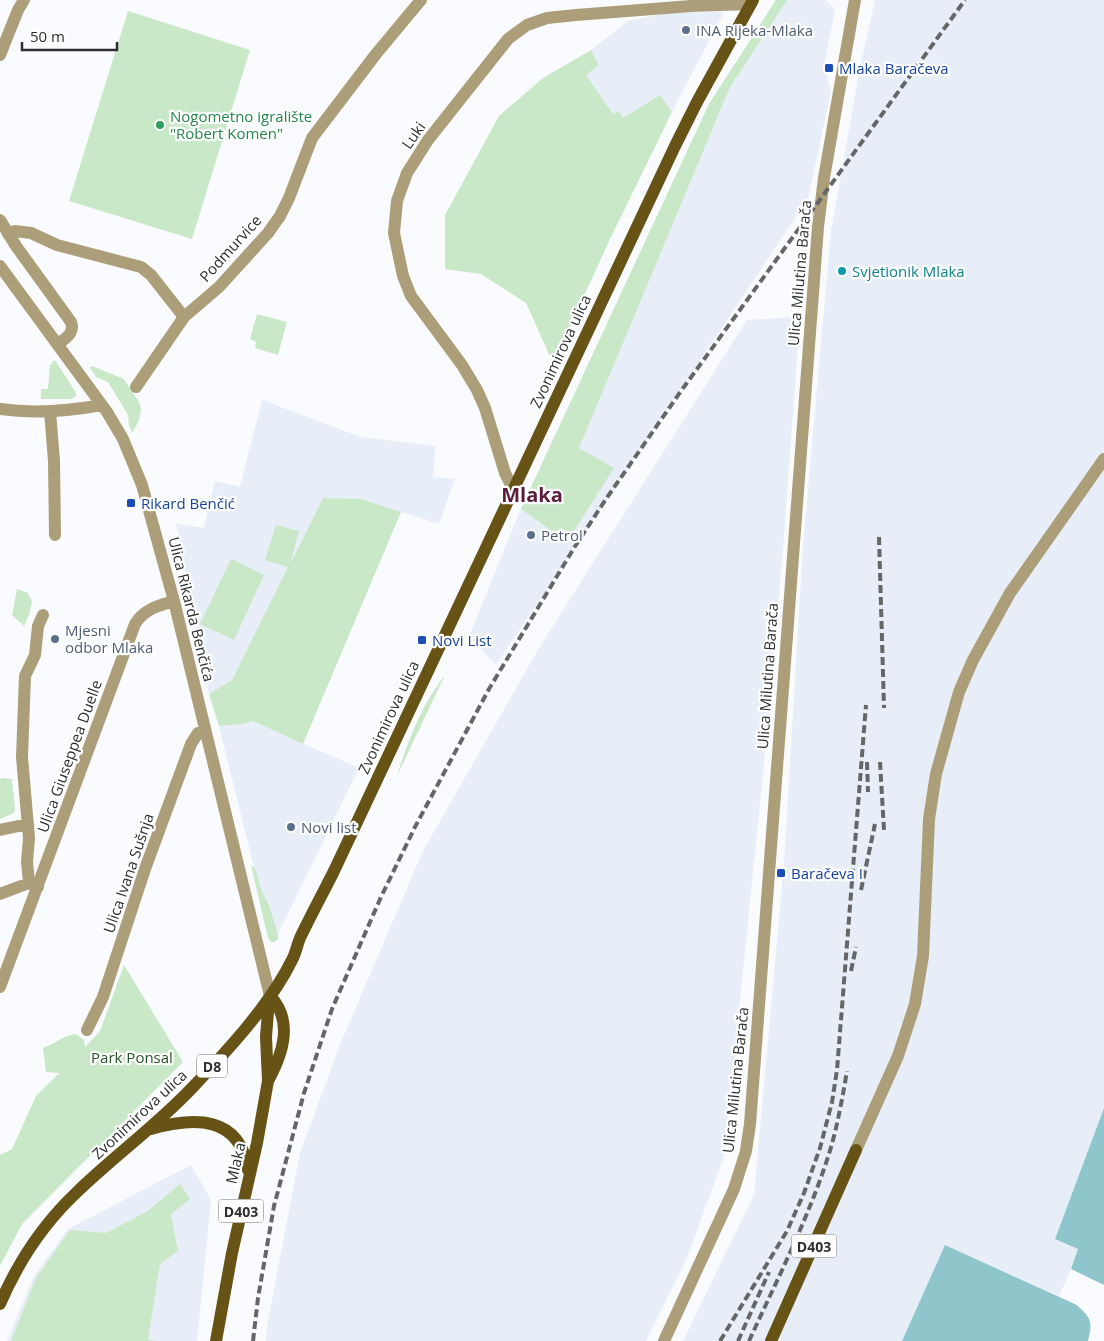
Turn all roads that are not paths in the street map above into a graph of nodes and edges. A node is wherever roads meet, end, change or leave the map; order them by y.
1 (24, 0) edge
2 (421, 0) edge
3 (846, 0) edge
4 (855, 0) edge
5 (752, 1) edge
6 (850, 23) junction
7 (0, 55) edge
8 (0, 220) edge
9 (8, 234) junction
10 (0, 266) edge
11 (184, 317) junction
12 (58, 344) junction
13 (136, 387) dead end
14 (102, 404) junction
15 (0, 409) edge
16 (50, 410) junction
17 (1104, 459) edge
18 (513, 489) junction
19 (55, 535) dead end
20 (174, 601) junction
21 (43, 615) dead end
22 (205, 731) junction
23 (28, 824) junction
24 (0, 830) edge
25 (33, 885) junction
26 (0, 894) edge
27 (1, 984) edge
28 (270, 996) junction
29 (87, 1030) dead end
30 (268, 1081) junction
31 (149, 1130) junction
32 (856, 1150) joint
33 (249, 1175) junction
34 (0, 1304) edge
35 (216, 1341) edge
36 (664, 1341) edge
37 (771, 1341) edge

1 - 7 street
2 - 11 street, Podmurvice
3 - 6 street
4 - 6 street, Ulica Milutina Barača
5 - 18 main road, Zvonimirova ulica / D8
5 - 18 street, Luki
6 - 36 street, Ulica Milutina Barača
8 - 9 street
9 - 11 street
9 - 12 street
10 - 12 street, Ulica Rikarda Benčića
11 - 13 street, Podmurvice
12 - 14 street, Ulica Rikarda Benčića
14 - 16 street
14 - 20 street, Ulica Rikarda Benčića
15 - 16 street
16 - 19 street
17 - 32 street
18 - 28 main road, Zvonimirova ulica / D8
20 - 22 street, Ulica Rikarda Benčića
20 - 25 street, Ulica Giuseppea Duelle
21 - 23 street, Ulica Giuseppea Duelle
22 - 28 street, Ulica Rikarda Benčića
22 - 29 street, Ulica Ivana Sušnja
23 - 24 street, Ulica Giuseppea Duelle
23 - 25 street, Ulica Giuseppea Duelle
25 - 26 street
25 - 27 street, Ulica Giuseppea Duelle
28 - 30 main road, D403
28 - 30 main road, D403
28 - 31 main road, Zvonimirova ulica / D8
30 - 33 main road, Mlaka / D403
31 - 33 main road
31 - 34 main road, Zvonimirova ulica / D8
32 - 37 main road, D403
33 - 35 main road, Mlaka / D403

